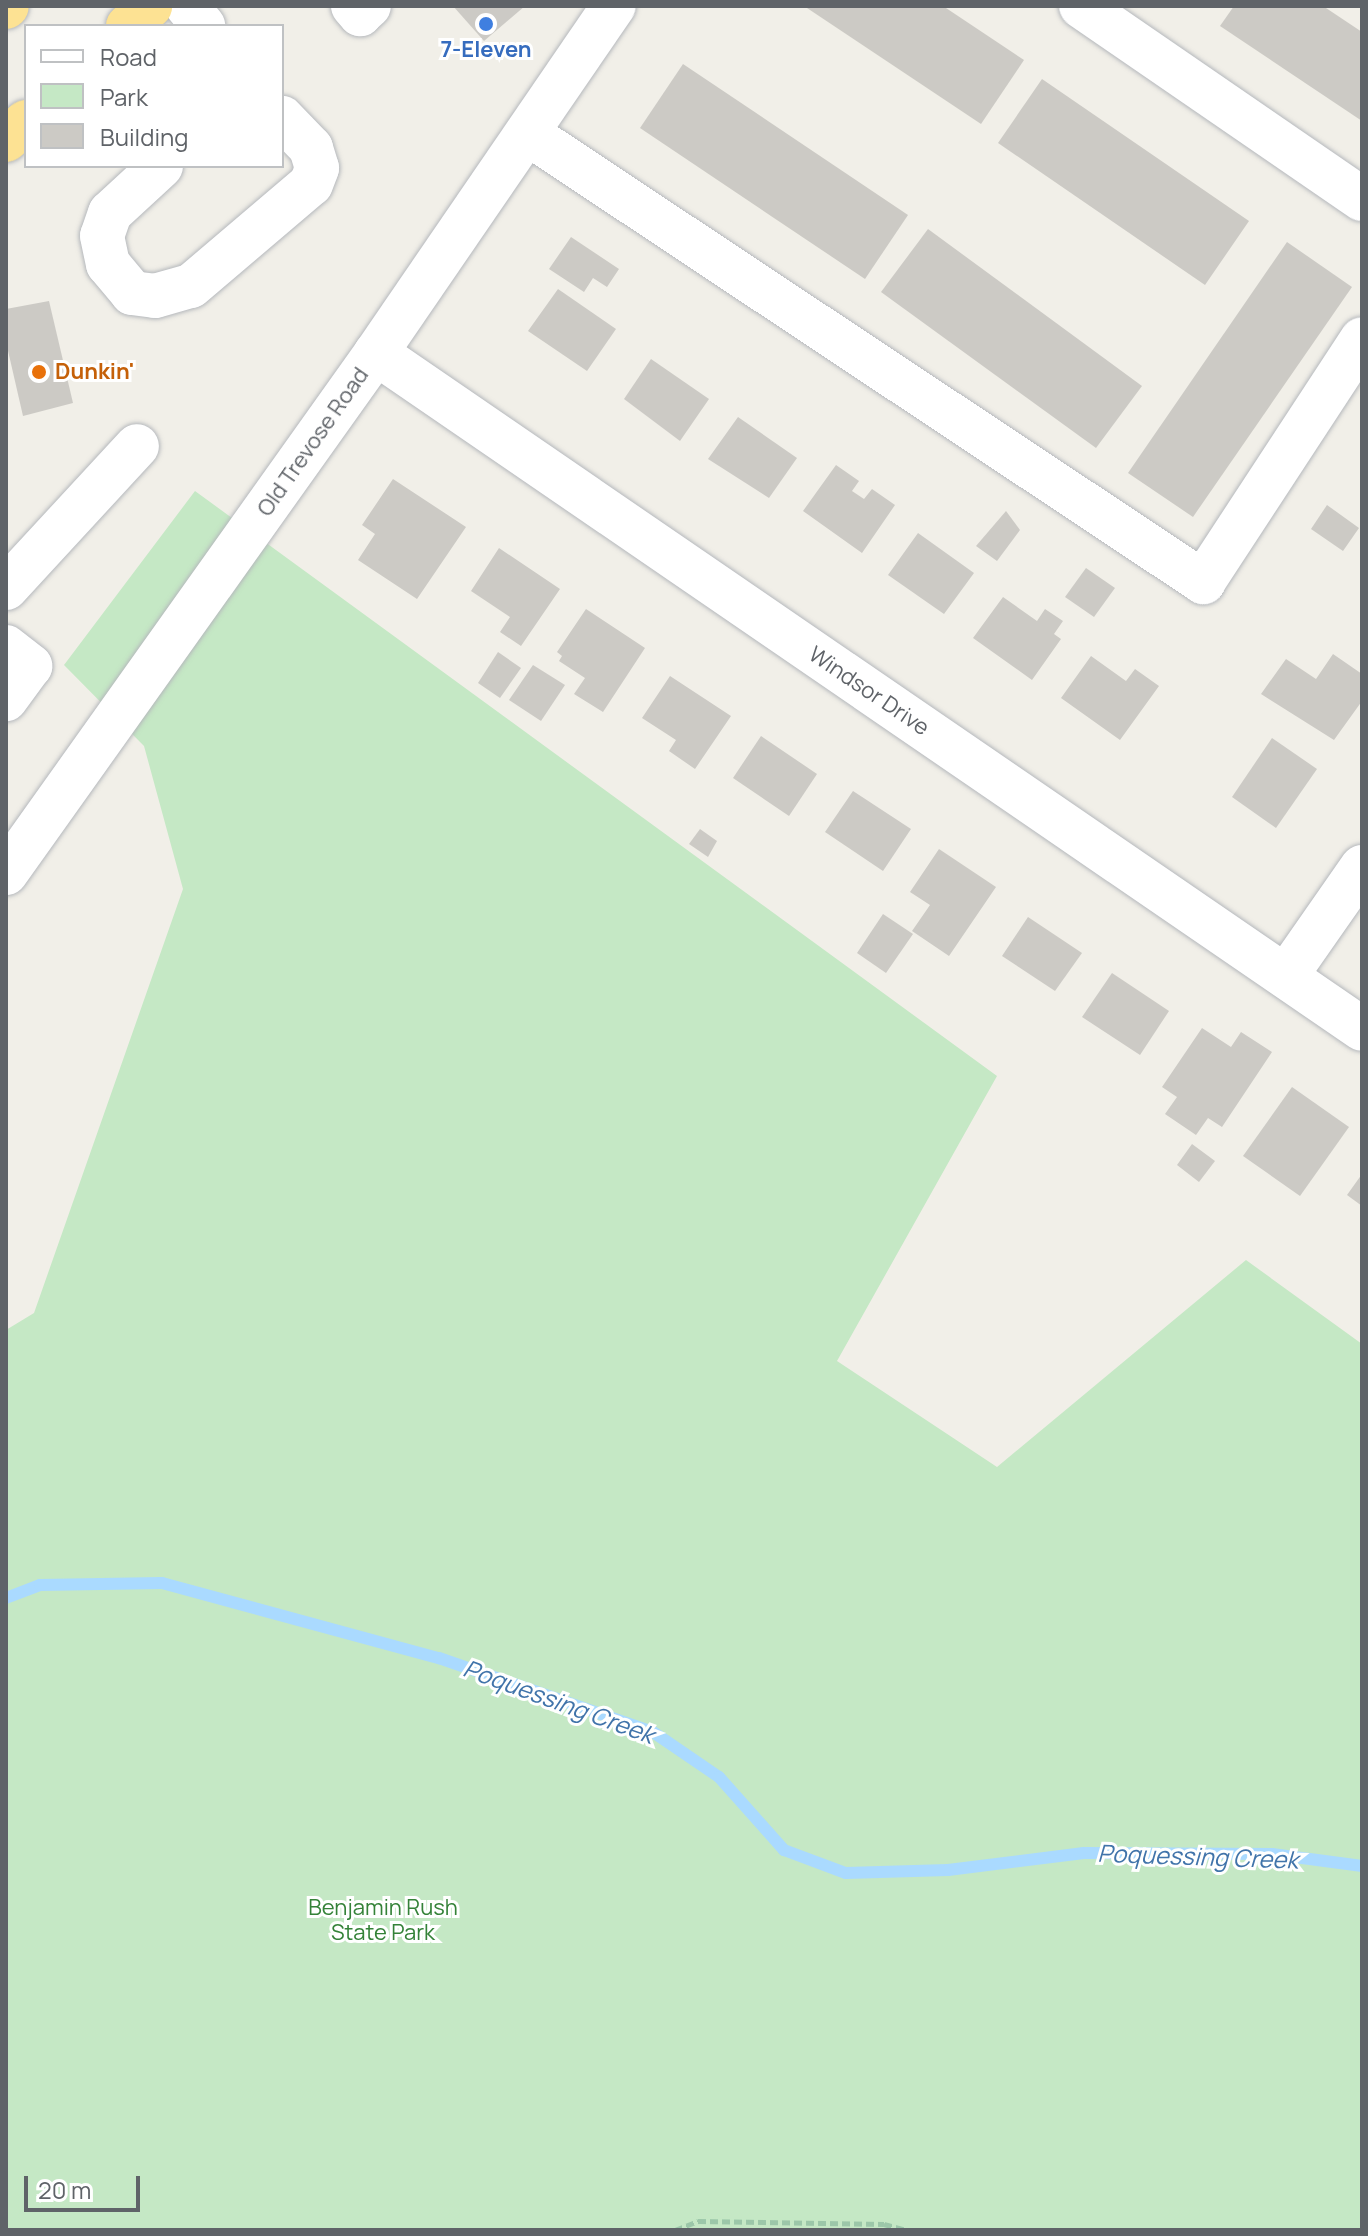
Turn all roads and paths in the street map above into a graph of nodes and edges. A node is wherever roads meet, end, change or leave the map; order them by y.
1 (150, 6) edge
2 (187, 6) edge
3 (353, 6) edge
4 (369, 6) edge
5 (614, 6) edge
6 (1081, 6) edge
7 (130, 24) edge
8 (201, 24) edge
9 (284, 120) edge
10 (24, 124) edge
11 (527, 133) junction
12 (6, 140) edge
13 (159, 168) edge
14 (1362, 199) edge
15 (1362, 339) edge
16 (376, 353) junction
17 (137, 446) dead end
18 (6, 588) edge
19 (6, 647) edge
20 (6, 699) edge
21 (1362, 867) edge
22 (6, 873) edge
23 (1286, 976) junction
24 (1362, 1029) edge
25 (675, 2230) edge
26 (906, 2230) edge

1 - 7 highway
2 - 8 street
3 - 4 street
5 - 11 street, Old Trevose Road
6 - 14 street
9 - 13 street
10 - 12 highway
11 - 15 street
11 - 16 street, Old Trevose Road
16 - 22 street, Old Trevose Road
16 - 23 street, Windsor Drive
17 - 18 street
19 - 20 street
21 - 23 street
23 - 24 street, Windsor Drive
25 - 26 path

